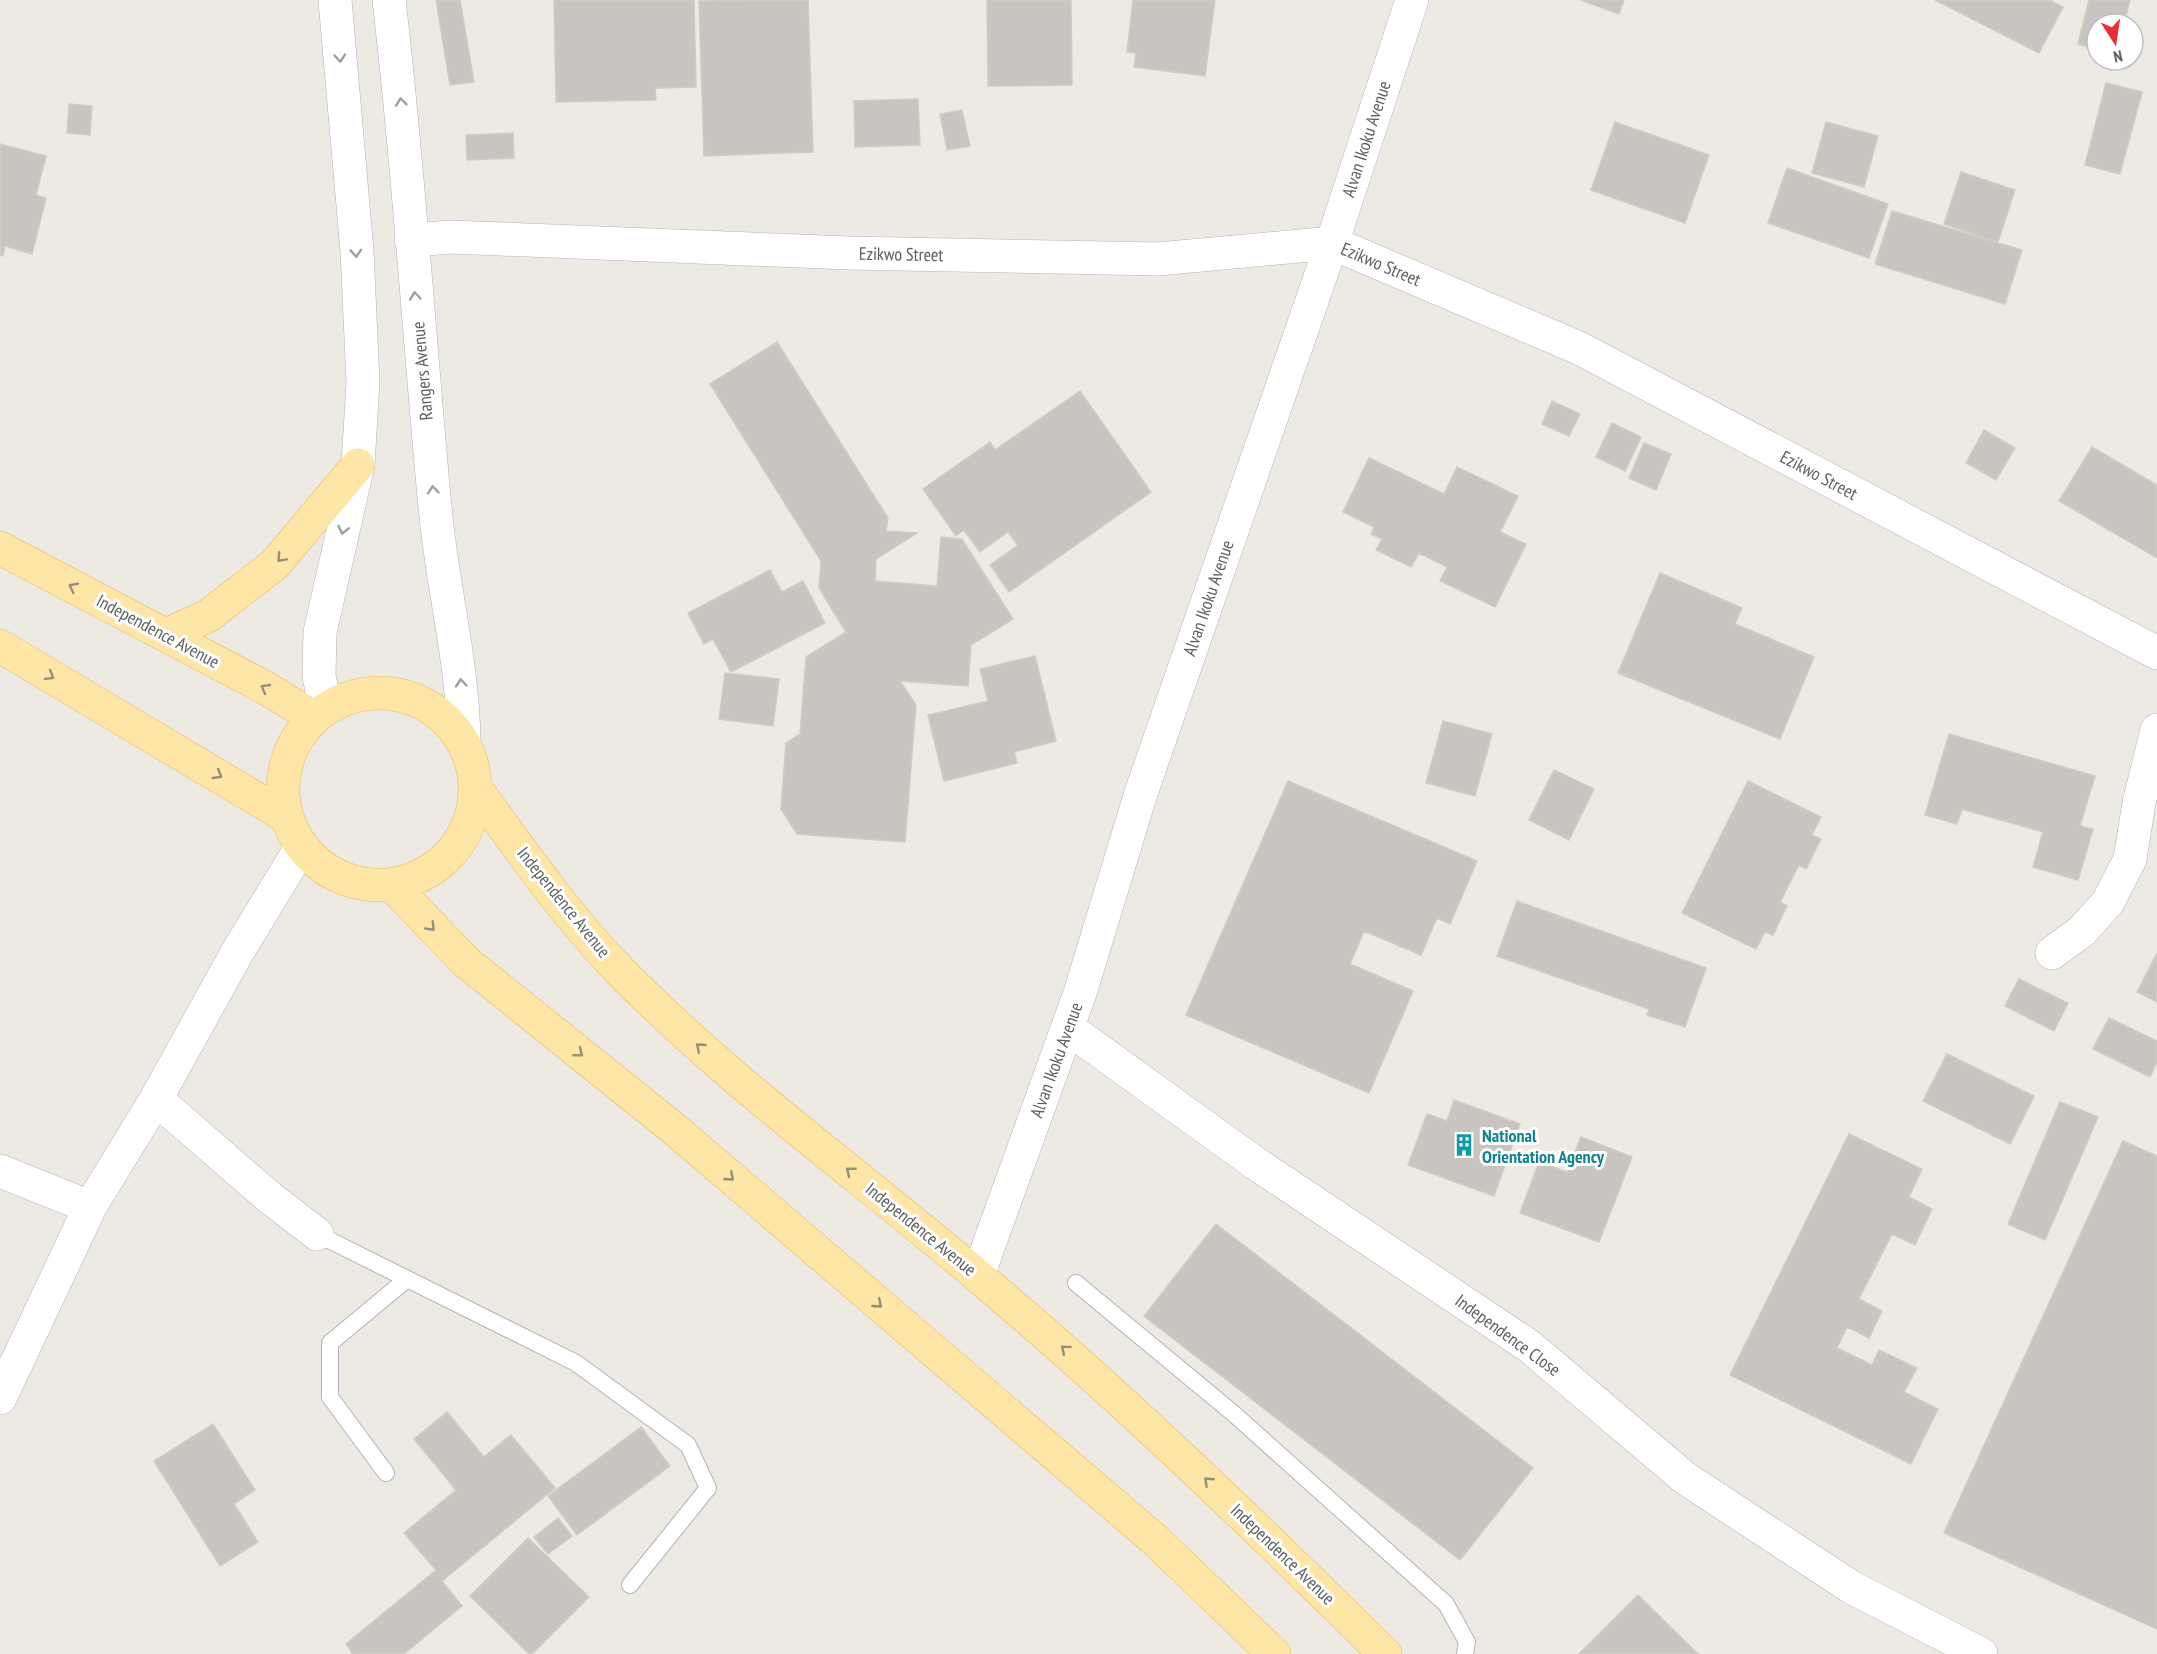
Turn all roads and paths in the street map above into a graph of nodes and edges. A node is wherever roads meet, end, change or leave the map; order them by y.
1 (335, 0) edge
2 (389, 0) edge
3 (1412, 0) edge
4 (411, 240) junction
5 (1332, 243) junction
6 (358, 465) junction
7 (0, 548) edge
8 (166, 635) junction
9 (0, 646) edge
10 (2157, 653) edge
11 (320, 714) junction
12 (2157, 730) edge
13 (464, 742) junction
14 (476, 789) junction
15 (287, 818) junction
16 (302, 846) junction
17 (391, 884) junction
18 (2052, 953) dead end
19 (1068, 1028) junction
20 (156, 1098) junction
21 (0, 1171) edge
22 (90, 1207) junction
23 (317, 1233) joint
24 (978, 1275) junction
25 (407, 1279) junction
26 (1076, 1283) dead end
27 (0, 1398) edge
28 (386, 1473) dead end
29 (630, 1585) dead end
30 (1274, 1654) edge
31 (1385, 1654) edge
32 (1465, 1654) edge
33 (1981, 1654) edge

1 -> 6 street
4 -> 2 street, Rangers Avenue
3 - 5 street, Alvan Ikoku Avenue
4 - 5 street, Ezikwo Street
13 -> 4 street, Rangers Avenue
5 - 10 street, Ezikwo Street
5 - 19 street, Alvan Ikoku Avenue
6 -> 8 main road
6 -> 11 street
8 -> 7 main road, Independence Avenue
11 -> 8 main road, Independence Avenue
9 -> 15 main road
11 - 13 main road
11 - 15 main road
12 - 18 street
13 - 14 main road
14 - 17 main road
24 -> 14 main road, Independence Avenue
15 - 16 main road
16 - 17 main road
16 - 20 street
17 -> 30 main road
19 - 24 street, Alvan Ikoku Avenue
19 - 33 street, Independence Close
20 - 22 street
20 - 23 street
21 - 22 street
22 - 27 street
23 - 25 lane
31 -> 24 main road, Independence Avenue
25 - 28 lane
25 - 29 lane
26 - 32 lane

